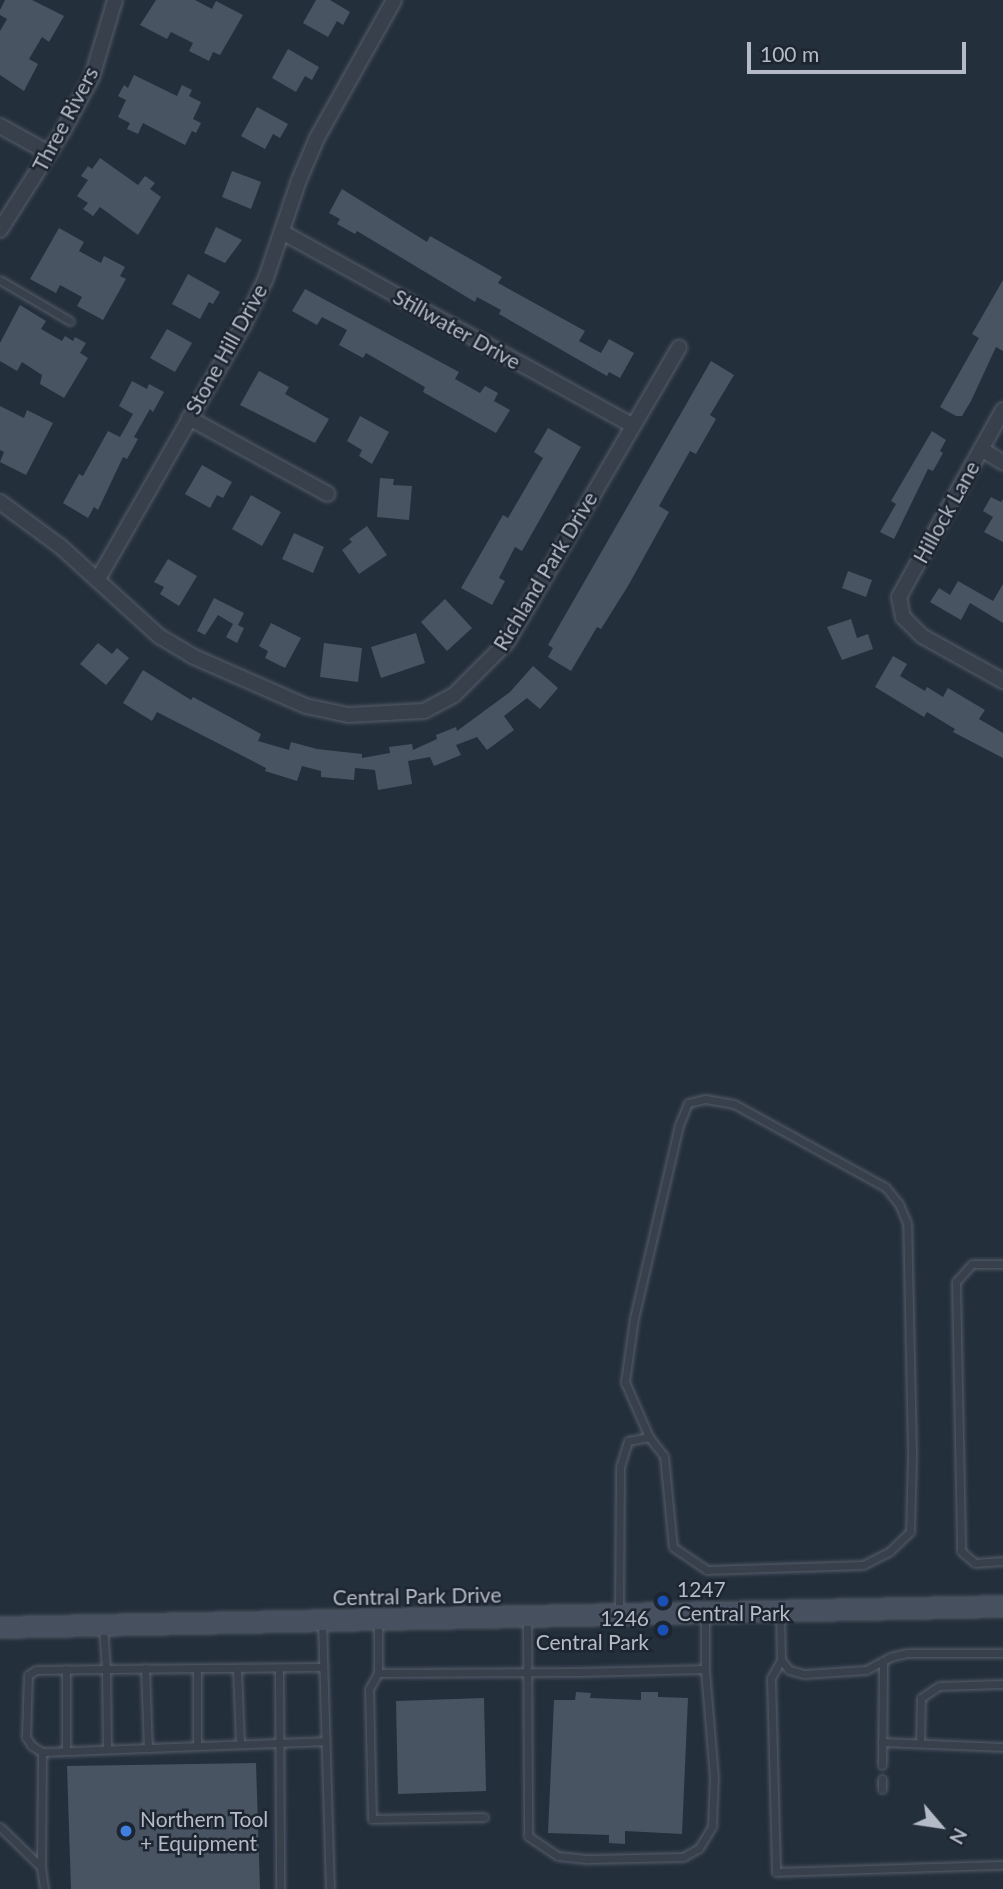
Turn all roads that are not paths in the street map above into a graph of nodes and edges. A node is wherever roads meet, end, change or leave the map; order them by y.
1 (115, 0) edge
2 (394, 0) edge
3 (0, 127) edge
4 (48, 153) junction
5 (0, 230) edge
6 (282, 232) junction
7 (0, 281) edge
8 (70, 321) dead end
9 (678, 348) dead end
10 (1003, 410) edge
11 (189, 418) junction
12 (632, 425) junction
13 (981, 449) junction
14 (1003, 461) edge
15 (328, 494) dead end
16 (0, 502) edge
17 (97, 579) junction
18 (1003, 681) edge
19 (1003, 1264) edge
20 (649, 1437) junction
21 (1003, 1561) edge
22 (1003, 1606) edge
23 (780, 1611) junction
24 (705, 1613) junction
25 (619, 1614) junction
26 (527, 1616) junction
27 (378, 1619) junction
28 (322, 1620) junction
29 (103, 1625) junction
30 (0, 1627) edge
31 (1003, 1653) edge
32 (781, 1660) junction
33 (883, 1661) junction
34 (323, 1667) junction
35 (145, 1668) junction
36 (237, 1668) junction
37 (279, 1668) junction
38 (66, 1669) junction
39 (106, 1669) junction
40 (197, 1669) junction
41 (705, 1669) junction
42 (526, 1672) junction
43 (378, 1673) junction
44 (1003, 1684) edge
45 (325, 1741) junction
46 (279, 1742) junction
47 (882, 1742) junction
48 (920, 1743) junction
49 (240, 1744) junction
50 (197, 1745) junction
51 (1003, 1746) edge
52 (148, 1748) junction
53 (107, 1749) junction
54 (66, 1751) junction
55 (42, 1752) junction
56 (882, 1765) dead end
57 (882, 1779) dead end
58 (882, 1789) dead end
59 (484, 1817) dead end
60 (0, 1827) edge
61 (1003, 1865) edge
62 (41, 1867) junction
63 (44, 1889) edge
64 (280, 1889) edge
65 (330, 1889) edge

1 - 4 street, Three Rivers
2 - 6 street, Stone Hill Drive
3 - 4 street
4 - 5 street, Three Rivers
6 - 11 street, Stone Hill Drive
6 - 12 street, Stillwater Drive
7 - 8 lane
9 - 12 street, Richland Park Drive
10 - 13 street, Hillock Lane
11 - 15 street
11 - 17 street, Stone Hill Drive
12 - 17 street, Richland Park Drive
13 - 14 street
13 - 18 street, Hillock Lane
16 - 17 street, Richland Park Drive
19 - 21 lane
20 - 20 lane
20 - 25 lane
22 - 23 street, Central Park Drive
23 - 24 street, Central Park Drive
23 - 32 lane
24 - 25 street, Central Park Drive
24 - 41 lane
25 - 26 street, Central Park Drive
26 - 27 street, Central Park Drive
26 - 42 lane
27 - 28 street, Central Park Drive
27 - 43 lane
28 - 29 street, Central Park Drive
28 - 34 lane
29 - 30 street, Central Park Drive
29 - 39 lane
31 - 33 lane
32 - 33 lane
32 - 61 lane
33 - 47 lane
34 - 37 lane
34 - 45 lane
35 - 39 lane
35 - 40 lane
35 - 52 lane
36 - 37 lane
36 - 40 lane
36 - 49 lane
37 - 46 lane
38 - 39 lane
38 - 54 lane
38 - 55 lane
39 - 53 lane
40 - 50 lane
41 - 42 lane
41 - 42 lane
42 - 43 lane
43 - 59 lane
44 - 48 lane
45 - 46 lane
45 - 65 lane
46 - 49 lane
46 - 64 lane
47 - 48 lane
47 - 56 lane
48 - 51 lane
49 - 50 lane
50 - 52 lane
52 - 53 lane
53 - 54 lane
54 - 55 lane
55 - 62 lane
57 - 58 lane
60 - 62 lane
62 - 63 lane

